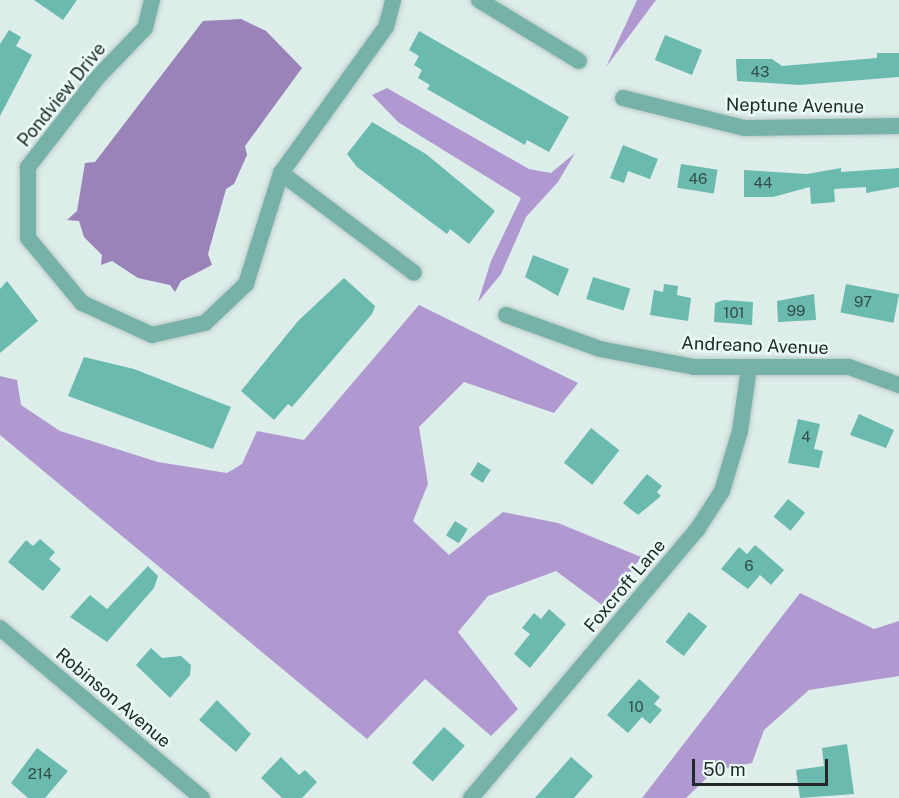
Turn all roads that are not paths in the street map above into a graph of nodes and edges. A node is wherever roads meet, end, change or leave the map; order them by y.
1 (152, 0) edge
2 (393, 0) edge
3 (479, 0) edge
4 (579, 61) dead end
5 (623, 98) dead end
6 (899, 126) edge
7 (281, 173) junction
8 (414, 273) dead end
9 (506, 315) dead end
10 (749, 368) junction
11 (899, 385) edge
12 (0, 628) edge
13 (202, 798) edge
14 (471, 798) edge

1 - 7 street, Pondview Drive
2 - 7 street, Pondview Drive
3 - 4 street
5 - 6 street, Neptune Avenue
7 - 8 street
9 - 10 street, Andreano Avenue
10 - 11 street, Andreano Avenue
10 - 14 street, Foxcroft Lane
12 - 13 street, Robinson Avenue

